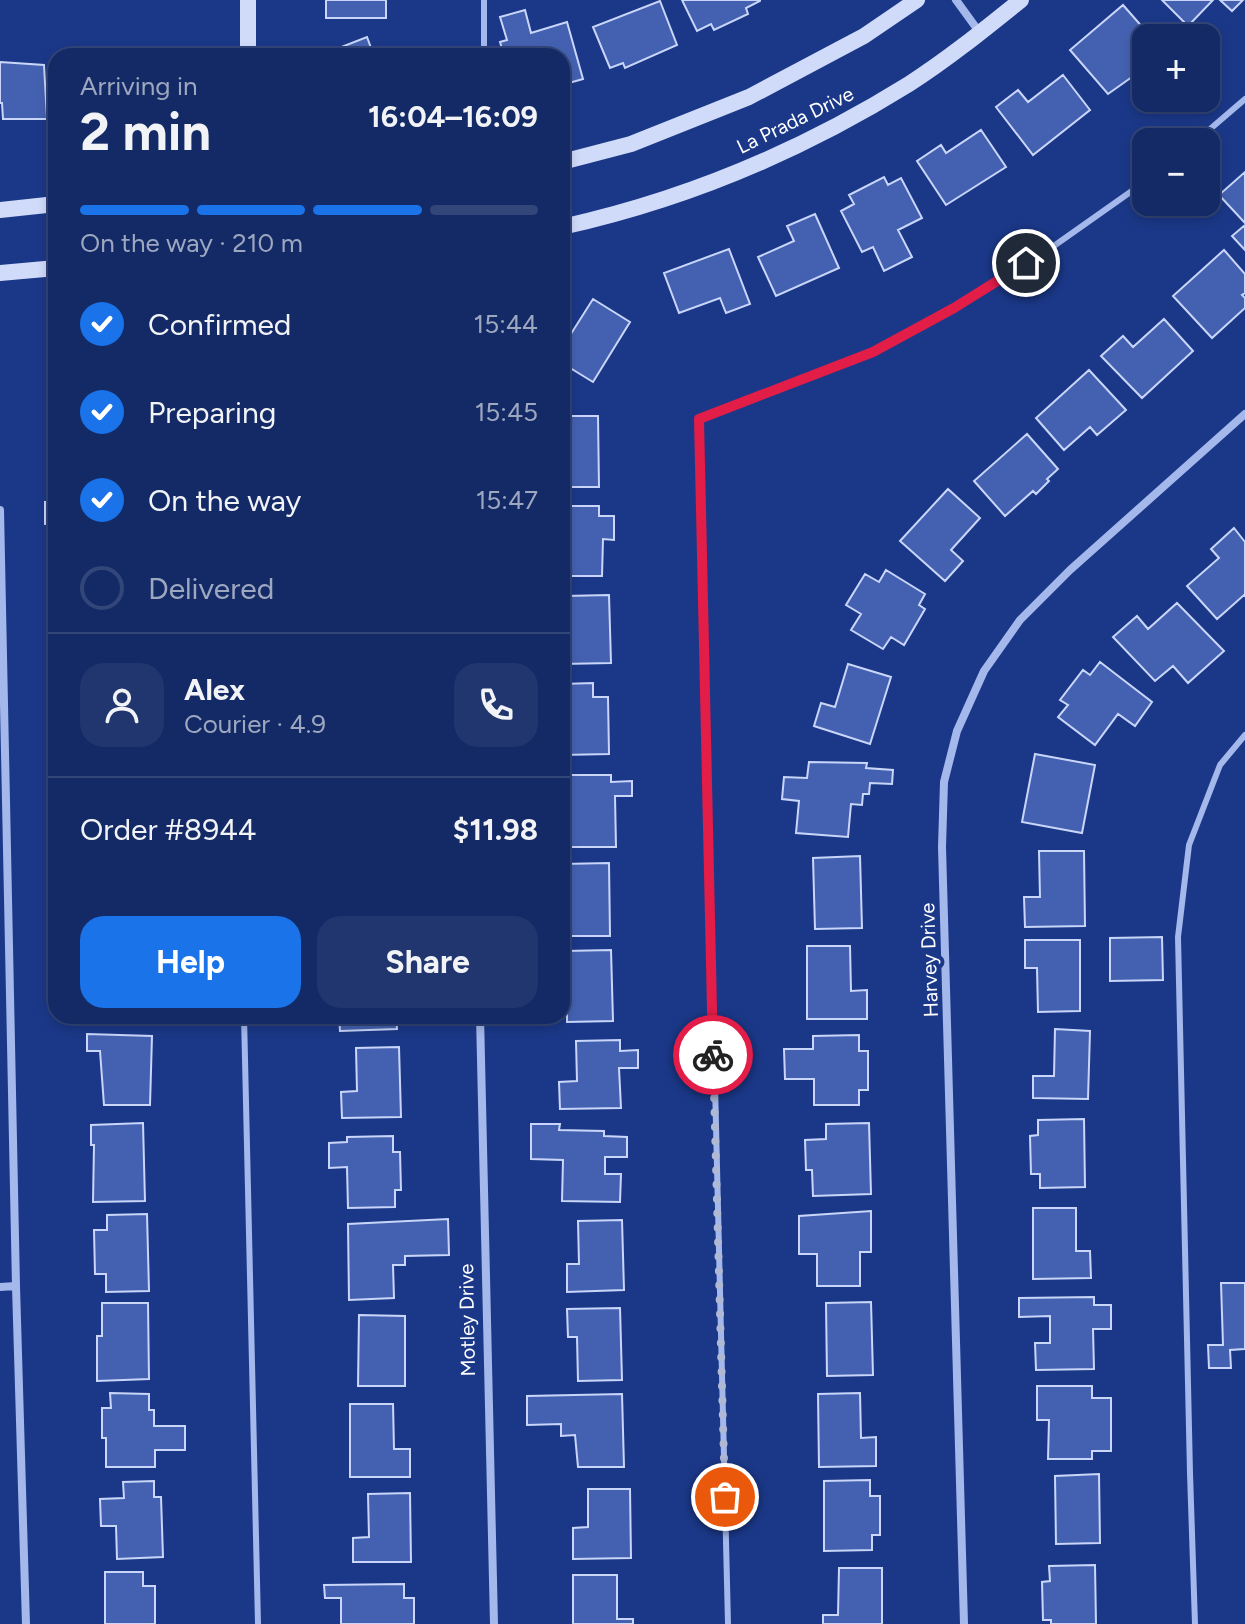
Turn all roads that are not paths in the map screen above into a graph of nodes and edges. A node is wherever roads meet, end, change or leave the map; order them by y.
1 (248, 0) edge
2 (484, 0) edge
3 (917, 0) edge
4 (956, 0) edge
5 (1021, 0) edge
6 (980, 33) junction
7 (248, 48) edge
8 (484, 48) edge
9 (1245, 99) edge
10 (1211, 128) edge
11 (570, 160) edge
12 (1132, 191) edge
13 (48, 205) edge
14 (0, 210) edge
15 (570, 225) edge
16 (48, 269) edge
17 (0, 273) edge
18 (1245, 414) edge
19 (0, 510) edge
20 (1245, 735) edge
21 (244, 1024) edge
22 (480, 1024) edge
23 (11, 1039) junction
24 (0, 1040) edge
25 (16, 1286) junction
26 (0, 1287) edge
27 (26, 1624) edge
28 (258, 1624) edge
29 (494, 1624) edge
30 (728, 1624) edge
31 (964, 1624) edge
32 (1195, 1624) edge

1 - 7 main road
2 - 8 lane
3 - 11 main road, La Prada Drive
4 - 6 street
5 - 6 main road, La Prada Drive
6 - 15 main road, La Prada Drive
9 - 10 lane
12 - 30 lane
13 - 14 main road
16 - 17 main road
18 - 31 street, Harvey Drive
19 - 23 street
20 - 32 lane
21 - 28 lane
22 - 29 street, Motley Drive
23 - 24 lane
23 - 25 street
25 - 26 street
25 - 27 street

